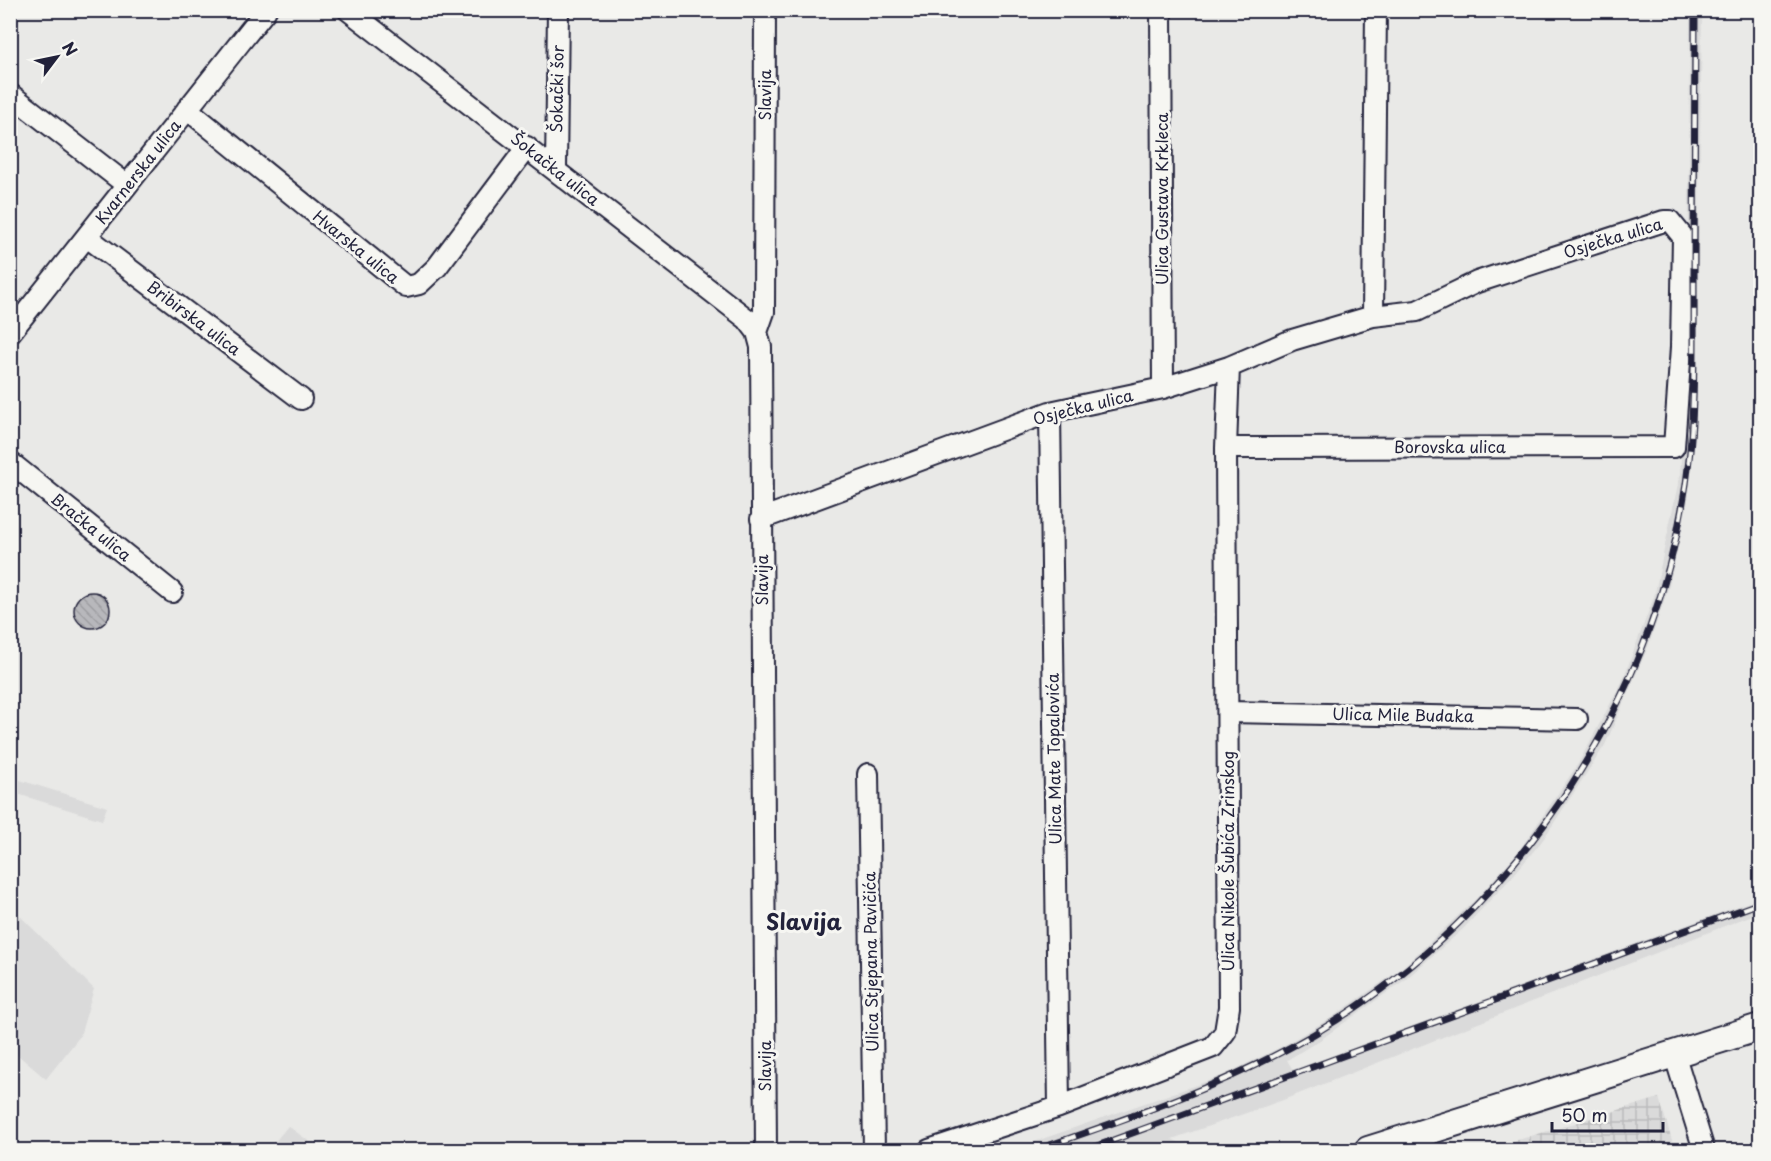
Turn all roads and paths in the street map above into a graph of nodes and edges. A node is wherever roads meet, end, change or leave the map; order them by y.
1 (266, 10) edge
2 (348, 10) edge
3 (558, 10) edge
4 (765, 10) edge
5 (1161, 10) edge
6 (1376, 10) edge
7 (10, 94) edge
8 (188, 109) junction
9 (527, 147) junction
10 (556, 168) junction
11 (127, 185) junction
12 (87, 237) junction
13 (1373, 316) junction
14 (758, 332) junction
15 (10, 333) edge
16 (1229, 367) junction
17 (1163, 388) junction
18 (301, 399) dead end
19 (1050, 412) junction
20 (1674, 447) joint
21 (1227, 448) junction
22 (10, 462) edge
23 (761, 519) junction
24 (172, 592) dead end
25 (1228, 712) junction
26 (1577, 719) dead end
27 (868, 774) dead end
28 (1761, 1027) edge
29 (1674, 1053) junction
30 (1059, 1107) junction
31 (766, 1150) edge
32 (873, 1150) edge
33 (929, 1150) edge
34 (1368, 1150) edge
35 (1704, 1150) edge

1 - 8 street, Kvarnerska ulica
2 - 9 street, Šokačka ulica
3 - 10 street, Šokački šor
4 - 14 street, Slavija
5 - 17 street, Ulica Gustava Krkleca
6 - 13 street
7 - 11 street
8 - 9 street, Hvarska ulica
8 - 11 street, Kvarnerska ulica
9 - 10 street, Šokačka ulica
10 - 14 street, Šokačka ulica
11 - 12 street, Kvarnerska ulica
12 - 15 street, Kvarnerska ulica
12 - 18 street, Bribirska ulica
13 - 16 street, Osječka ulica
13 - 20 street, Osječka ulica
14 - 23 street, Slavija
16 - 17 street, Osječka ulica
16 - 21 street, Ulica Nikole Šubića Zrinskog
17 - 19 street, Osječka ulica
19 - 23 street, Osječka ulica
19 - 30 street, Ulica Mate Topalovića
20 - 21 street, Borovska ulica
21 - 25 street, Ulica Nikole Šubića Zrinskog
22 - 24 street, Bračka ulica
23 - 31 street, Slavija
25 - 26 street, Ulica Mile Budaka
25 - 30 street, Ulica Nikole Šubića Zrinskog
27 - 32 street, Ulica Stjepana Pavičića
28 - 29 main road
29 - 34 main road
29 - 35 street
30 - 33 street, Ulica Nikole Šubića Zrinskog

